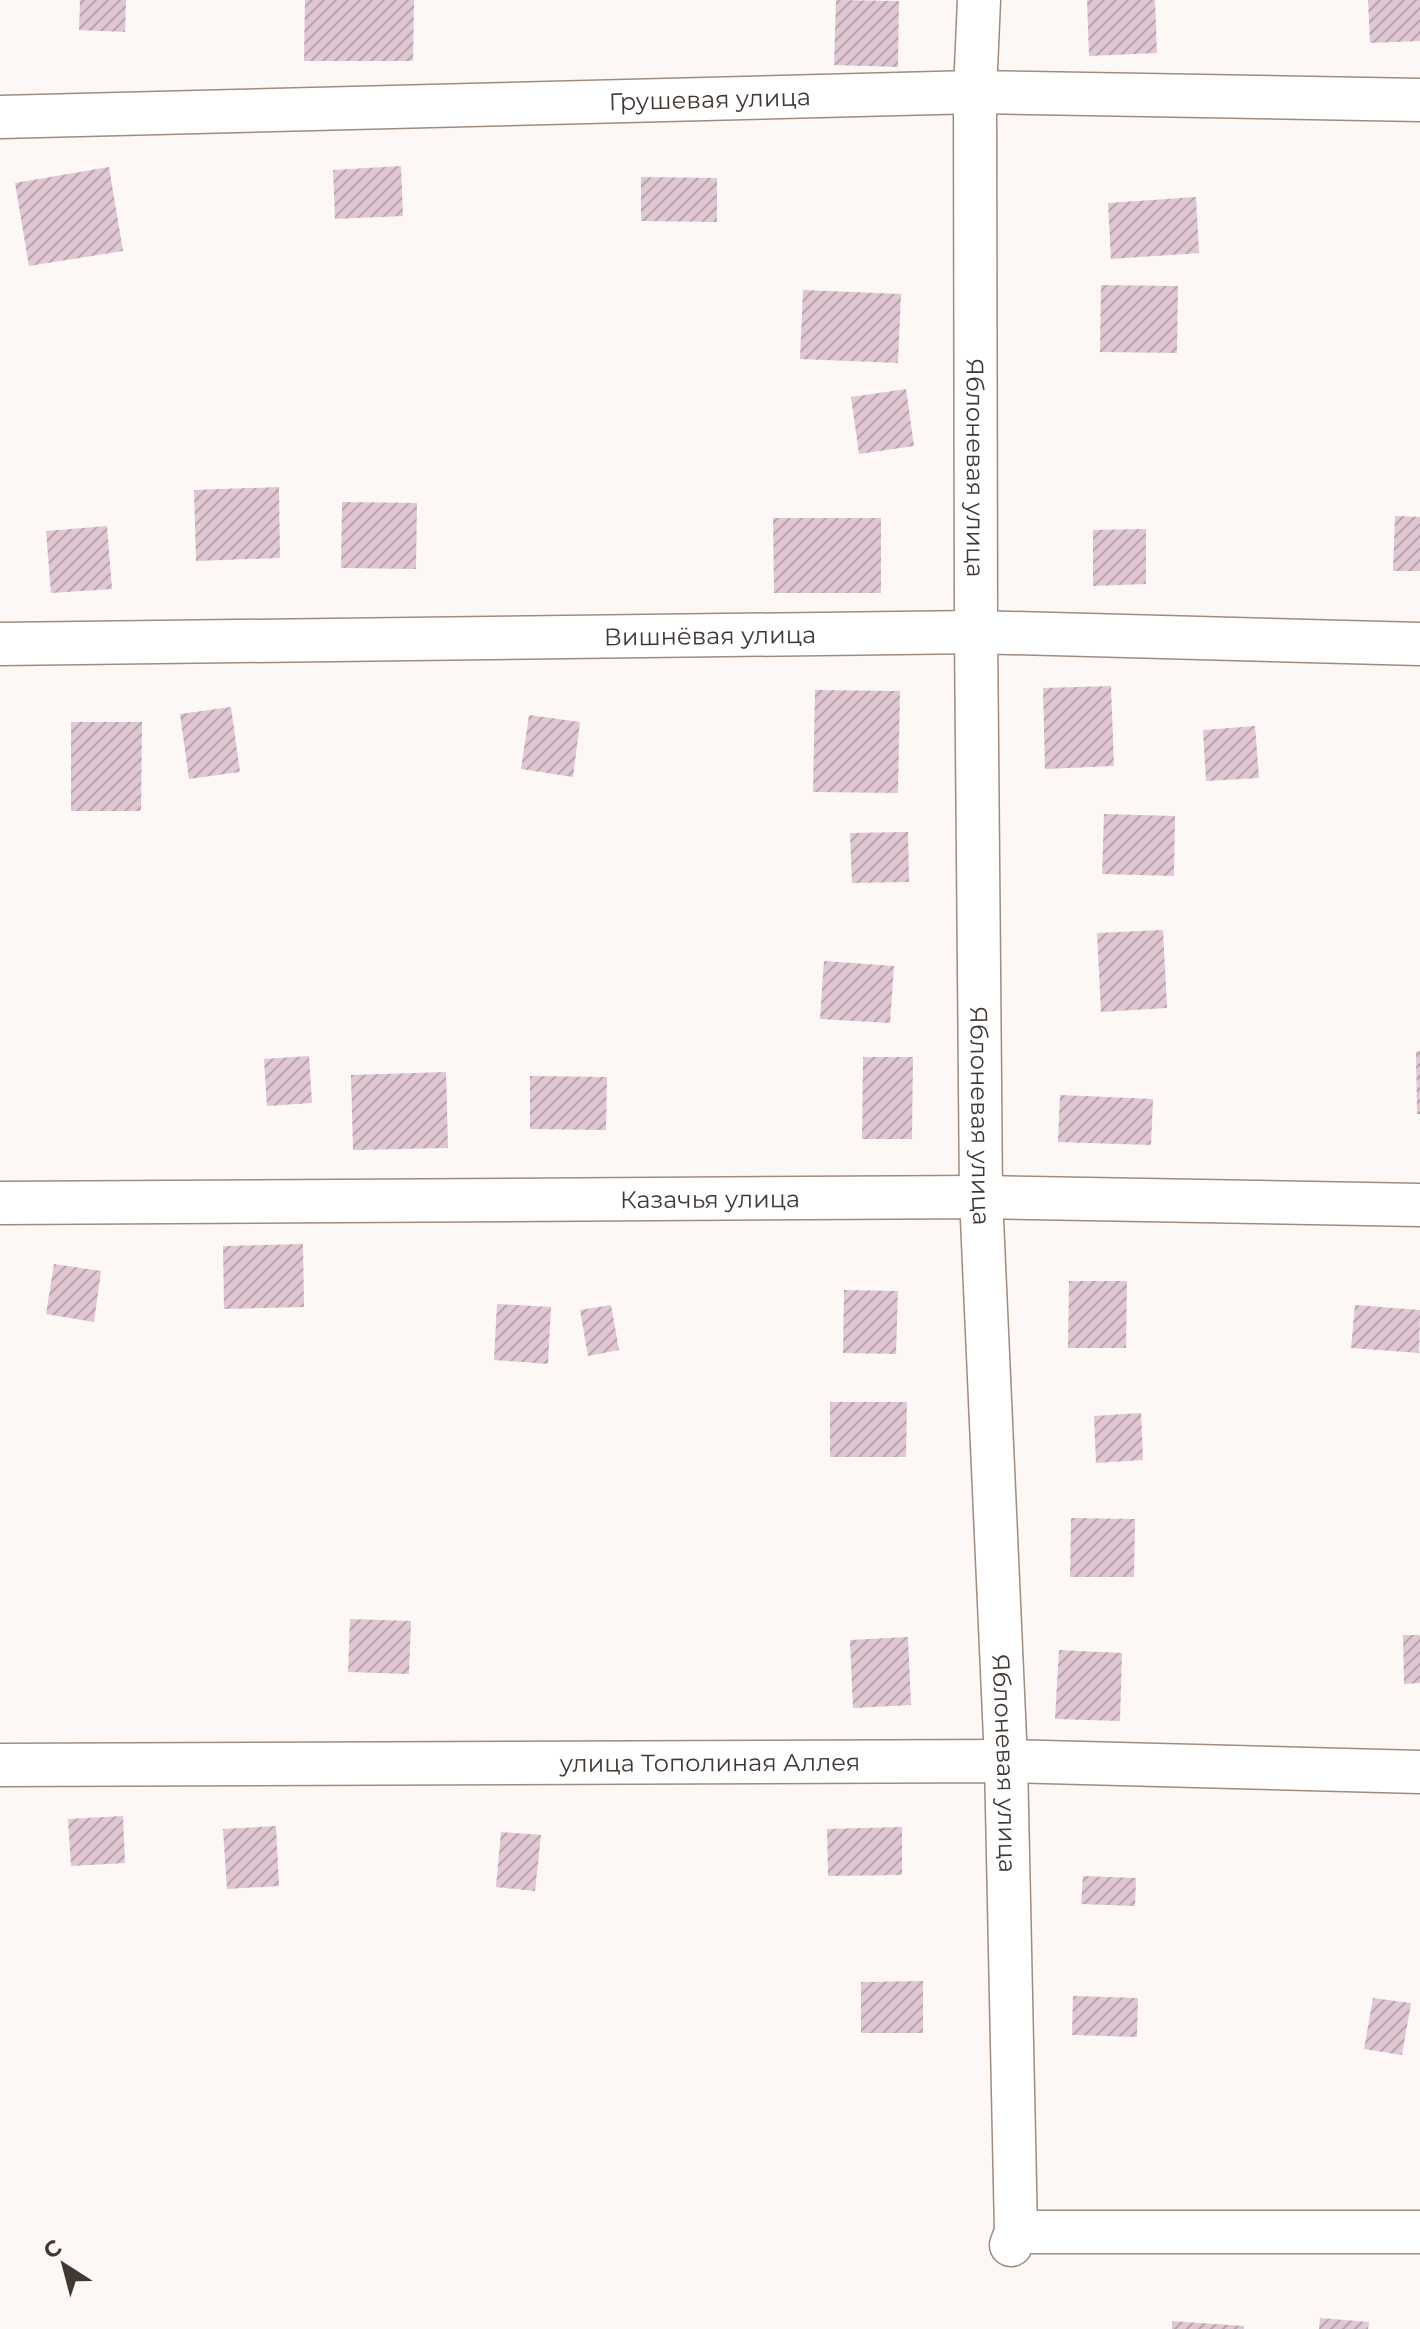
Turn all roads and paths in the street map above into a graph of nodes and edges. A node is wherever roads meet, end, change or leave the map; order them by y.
1 (979, 0) edge
2 (975, 92) junction
3 (1420, 100) edge
4 (0, 117) edge
5 (976, 632) junction
6 (0, 644) edge
7 (1420, 644) edge
8 (981, 1197) junction
9 (0, 1203) edge
10 (1420, 1205) edge
11 (1006, 1761) junction
12 (0, 1765) edge
13 (1420, 1772) edge
14 (1420, 2232) edge

1 - 2 street, Яблоневая улица
2 - 3 street, Грушевая улица
2 - 4 street, Грушевая улица
2 - 5 street, Яблоневая улица
5 - 6 street, Вишнёвая улица
5 - 7 street, Вишнёвая улица
5 - 8 street, Яблоневая улица
8 - 9 street, Казачья улица
8 - 10 street, Казачья улица
8 - 11 street, Яблоневая улица
11 - 12 street, улица Тополиная Аллея
11 - 13 street, улица Тополиная Аллея
11 - 14 street, Яблоневая улица

